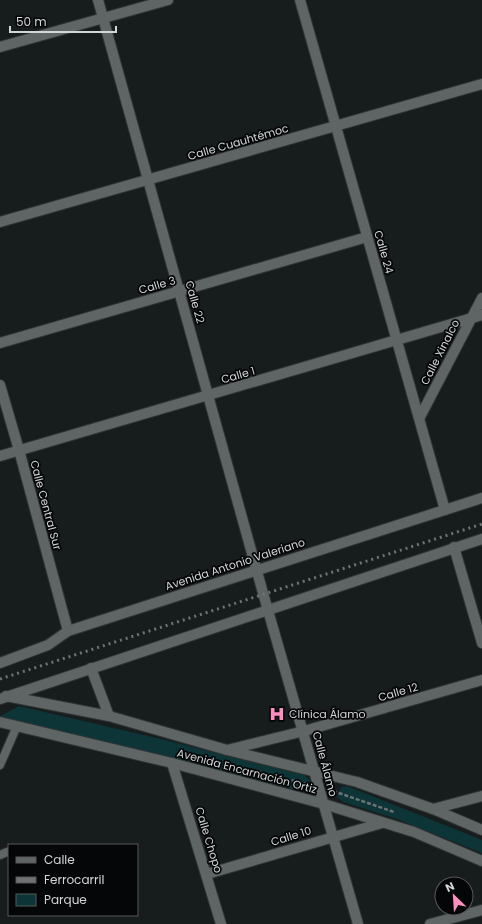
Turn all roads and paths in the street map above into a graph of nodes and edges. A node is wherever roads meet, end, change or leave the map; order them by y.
1 (98, 0) edge
2 (168, 0) edge
3 (300, 0) edge
4 (103, 18) junction
5 (0, 47) edge
6 (482, 84) edge
7 (335, 128) junction
8 (148, 180) junction
9 (0, 222) edge
10 (367, 237) junction
11 (179, 291) junction
12 (482, 298) edge
13 (482, 315) edge
14 (471, 319) junction
15 (398, 341) junction
16 (0, 343) edge
17 (0, 385) edge
18 (209, 396) junction
19 (420, 417) junction
20 (20, 450) junction
21 (0, 456) edge
22 (482, 498) edge
23 (445, 510) junction
24 (482, 539) edge
25 (454, 548) junction
26 (258, 570) junction
27 (269, 610) junction
28 (68, 631) junction
29 (482, 643) edge
30 (0, 663) edge
31 (91, 668) junction
32 (482, 680) edge
33 (2, 697) edge
34 (109, 716) junction
35 (0, 722) edge
36 (17, 726) junction
37 (304, 731) junction
38 (227, 750) junction
39 (172, 763) junction
40 (0, 765) edge
41 (316, 772) junction
42 (482, 796) edge
43 (324, 804) junction
44 (433, 809) junction
45 (382, 823) junction
46 (482, 830) edge
47 (333, 836) junction
48 (482, 861) edge
49 (207, 874) junction
50 (482, 910) edge
51 (221, 924) edge
52 (358, 924) edge
53 (430, 924) edge

1 - 4 street, Calle 22
2 - 4 street
3 - 7 street, Calle 24
4 - 5 street
4 - 8 street, Calle 22
6 - 7 street, Calle Cuauhtémoc
7 - 8 street, Calle Cuauhtémoc
7 - 10 street, Calle 24
8 - 9 street, Calle Cuauhtémoc
8 - 11 street, Calle 22
10 - 11 street, Calle 3
10 - 15 street, Calle 24
11 - 16 street, Calle 3
11 - 18 street, Calle 22
12 - 14 street, Calle Xinalco
13 - 14 street, Calle 1
14 - 15 street, Calle 1
14 - 19 street, Calle Xinalco
15 - 18 street, Calle 1
15 - 19 street, Calle 24
17 - 20 street, Calle Central Sur
18 - 20 street, Calle 1
18 - 26 street, Calle 22
19 - 23 street, Calle 24
20 - 21 street, Calle 1
20 - 28 street, Calle Central Sur
22 - 23 street, Avenida Antonio Valeriano
23 - 26 street, Avenida Antonio Valeriano
24 - 25 street
25 - 27 street
25 - 29 street
26 - 27 street, Calle 22
26 - 28 street, Avenida Antonio Valeriano
27 - 31 street
27 - 37 street, Calle Álamo
28 - 30 street, Avenida Antonio Valeriano
31 - 33 street
31 - 34 street
32 - 37 street, Calle 12
33 - 34 street, Avenida Encarnación Ortiz
34 - 38 street, Avenida Encarnación Ortiz
35 - 36 street, Avenida Encarnación Ortiz
36 - 39 street, Avenida Encarnación Ortiz
36 - 40 lane
37 - 38 street, Calle 12
37 - 41 street, Calle Álamo
38 - 41 street, Avenida Encarnación Ortiz
39 - 43 street, Avenida Encarnación Ortiz
39 - 49 street, Calle Chopo
41 - 43 street, Calle Álamo
41 - 44 street, Avenida Encarnación Ortiz
42 - 44 street
43 - 45 street, Avenida Encarnación Ortiz
43 - 47 street, Calle Álamo
44 - 46 street, Avenida Encarnación Ortiz
45 - 47 street, Calle 10
45 - 48 street, Avenida Encarnación Ortiz
47 - 49 street, Calle 10
47 - 52 street, Calle Álamo
49 - 51 street, Calle Chopo
50 - 53 street

